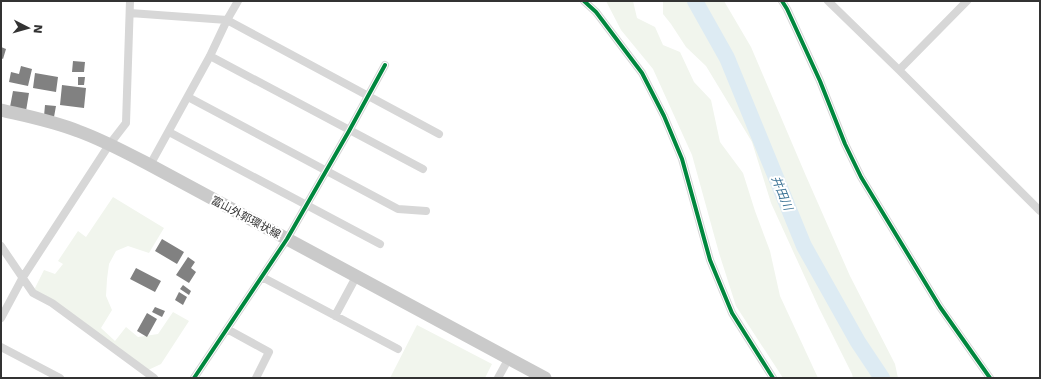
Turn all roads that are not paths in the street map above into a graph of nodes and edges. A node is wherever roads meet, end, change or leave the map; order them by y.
1 (130, 1) edge
2 (238, 1) edge
3 (584, 1) edge
4 (782, 1) edge
5 (828, 1) edge
6 (966, 1) edge
7 (130, 13) junction
8 (228, 20) junction
9 (210, 56) junction
10 (385, 65) dead end
11 (899, 70) junction
12 (368, 96) junction
13 (188, 97) junction
14 (1, 110) edge
15 (349, 131) junction
16 (169, 132) junction
17 (439, 134) dead end
18 (109, 145) junction
19 (150, 165) junction
20 (423, 169) dead end
21 (327, 170) junction
22 (307, 205) junction
23 (426, 211) dead end
24 (1040, 211) edge
25 (287, 239) junction
26 (380, 244) dead end
27 (1, 246) edge
28 (262, 277) junction
29 (356, 277) junction
30 (23, 278) junction
31 (335, 316) junction
32 (1, 318) edge
33 (227, 328) junction
34 (1, 347) edge
35 (398, 349) dead end
36 (509, 358) junction
37 (60, 378) edge
38 (154, 378) edge
39 (194, 378) edge
40 (256, 378) edge
41 (498, 378) edge
42 (546, 378) edge
43 (774, 378) edge
44 (990, 378) edge

1 - 7 street
2 - 8 street
3 - 43 street
4 - 44 street
5 - 11 street
6 - 11 street
7 - 8 street
7 - 18 street
8 - 9 street
8 - 12 street
9 - 13 street
9 - 15 street
10 - 12 street
11 - 24 street
12 - 15 street
12 - 17 street
13 - 16 street
13 - 21 street
14 - 18 main road, 富山外郭環状線
15 - 20 street
15 - 21 street
16 - 19 street
16 - 22 street
18 - 19 main road, 富山外郭環状線
18 - 30 street
19 - 25 main road, 富山外郭環状線
21 - 22 street
21 - 23 street
22 - 25 street
22 - 26 street
25 - 28 street
25 - 29 main road, 富山外郭環状線
27 - 30 street
28 - 31 street
28 - 33 street
29 - 31 street
29 - 36 main road, 富山外郭環状線
30 - 32 street
30 - 38 street
31 - 35 street
33 - 39 street
33 - 40 street
34 - 37 street
36 - 41 street
36 - 42 main road, 富山外郭環状線

